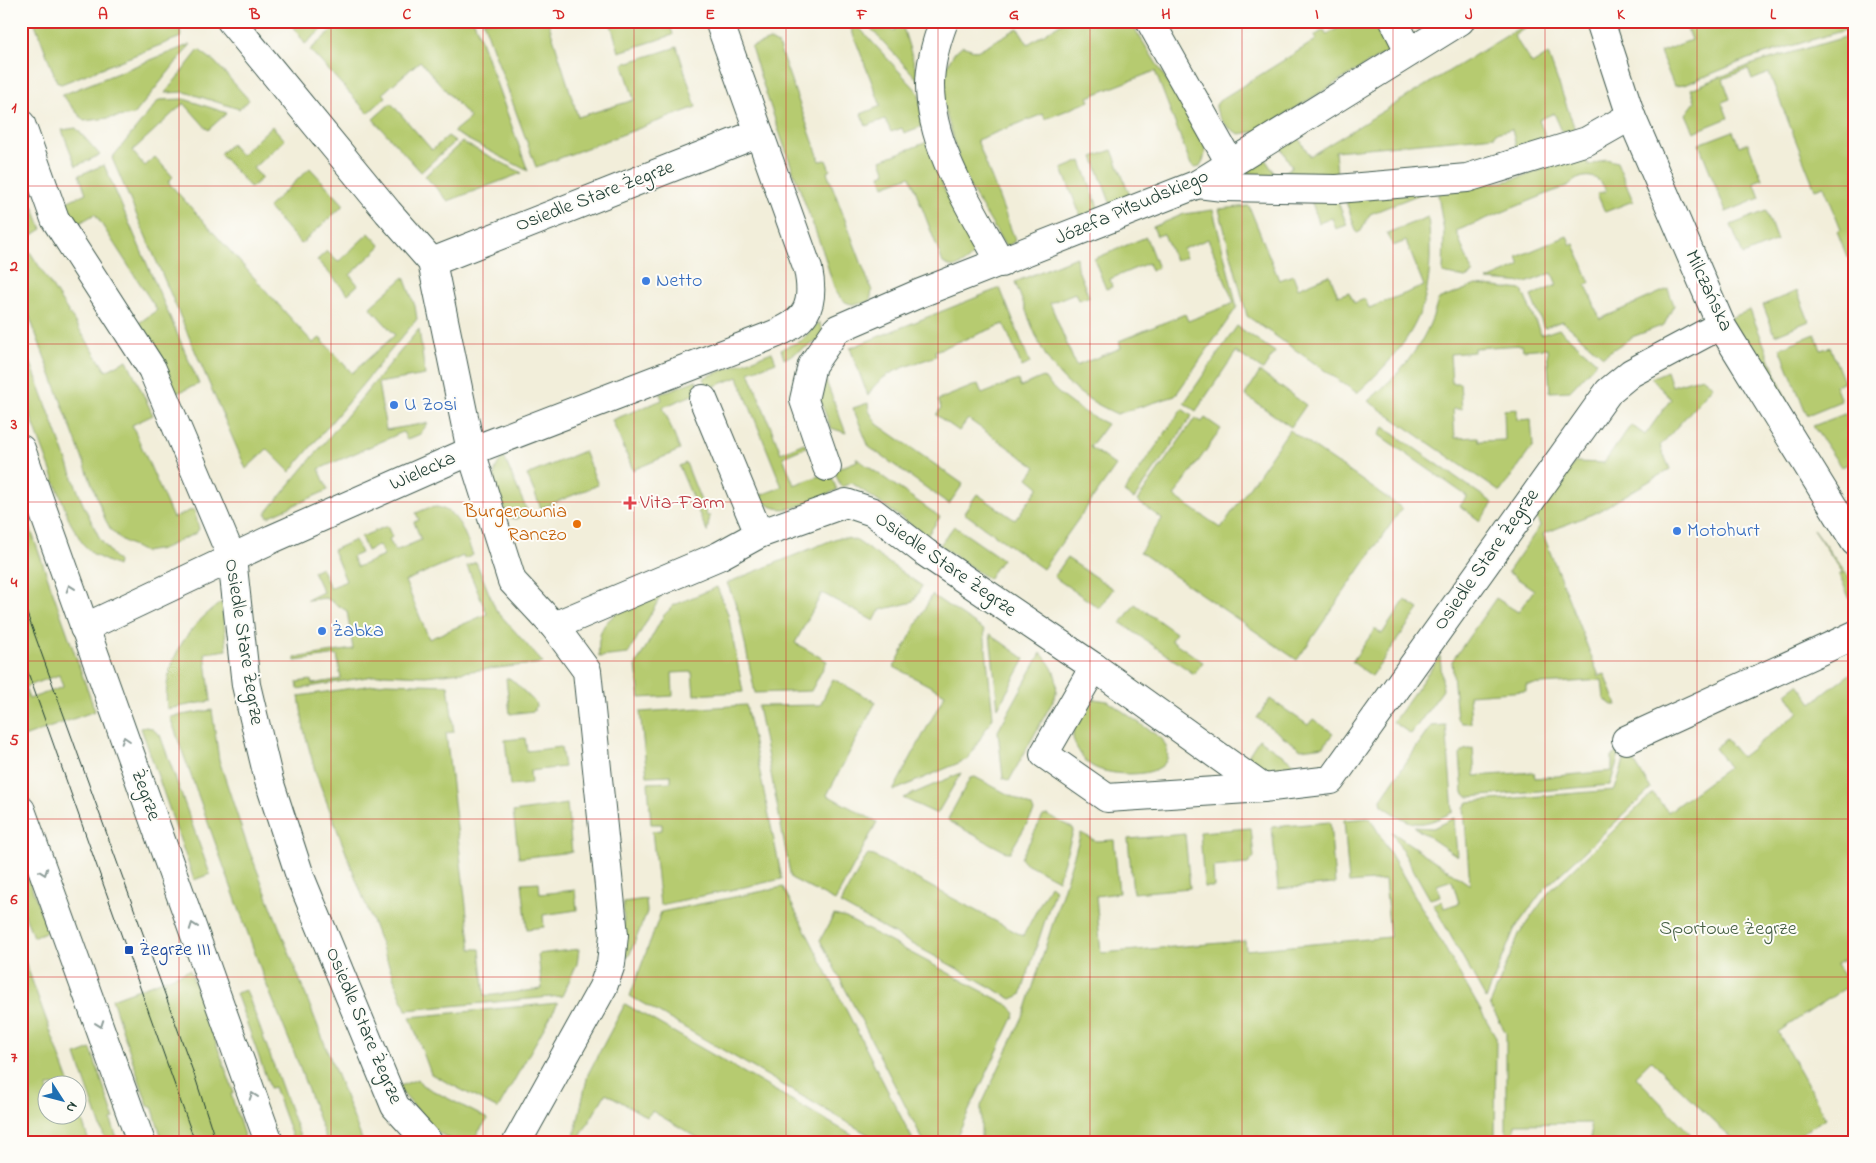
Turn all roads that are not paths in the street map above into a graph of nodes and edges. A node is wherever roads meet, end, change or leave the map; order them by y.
1 (231, 21) edge
2 (719, 21) edge
3 (944, 21) edge
4 (1150, 21) edge
5 (1394, 21) edge
6 (1460, 21) edge
7 (1600, 21) edge
8 (1409, 51) junction
9 (1631, 116) junction
10 (21, 124) edge
11 (759, 133) junction
12 (1230, 163) junction
13 (1198, 184) junction
14 (432, 262) junction
15 (1001, 263) junction
16 (1721, 325) junction
17 (703, 399) dead end
18 (21, 449) edge
19 (471, 451) junction
20 (826, 467) dead end
21 (759, 534) junction
22 (1855, 542) edge
23 (232, 558) junction
24 (554, 626) junction
25 (84, 628) junction
26 (1855, 635) edge
27 (1094, 668) junction
28 (1626, 740) dead end
29 (1263, 788) junction
30 (21, 810) edge
31 (141, 1142) edge
32 (269, 1142) edge
33 (428, 1142) edge
34 (517, 1142) edge

1 - 14 street
2 - 11 street
3 - 15 street
4 - 12 street
5 - 8 street
6 - 8 street, Józefa Piłsudskiego
7 - 9 street, Milczańska
8 - 12 street, Józefa Piłsudskiego
9 - 13 street
9 - 16 street, Milczańska
10 - 23 street, Osiedle Stare Żegrze
11 - 14 street, Osiedle Stare Żegrze
11 - 19 street, Wielecka
12 - 13 street, Józefa Piłsudskiego
13 - 15 street, Józefa Piłsudskiego
14 - 19 street
15 - 20 street, Józefa Piłsudskiego
16 - 22 street, Milczańska
16 - 29 street, Osiedle Stare Żegrze
17 - 21 street
25 -> 18 street, Żegrze
19 - 23 street, Wielecka
19 - 24 street
21 - 24 street, Osiedle Stare Żegrze
21 - 27 street, Osiedle Stare Żegrze
23 - 25 street, Wielecka
23 - 33 street, Osiedle Stare Żegrze
24 - 34 street
32 -> 25 street, Żegrze
26 - 28 street
27 - 29 street, Osiedle Stare Żegrze
27 - 29 street, Osiedle Stare Żegrze
30 -> 31 street

